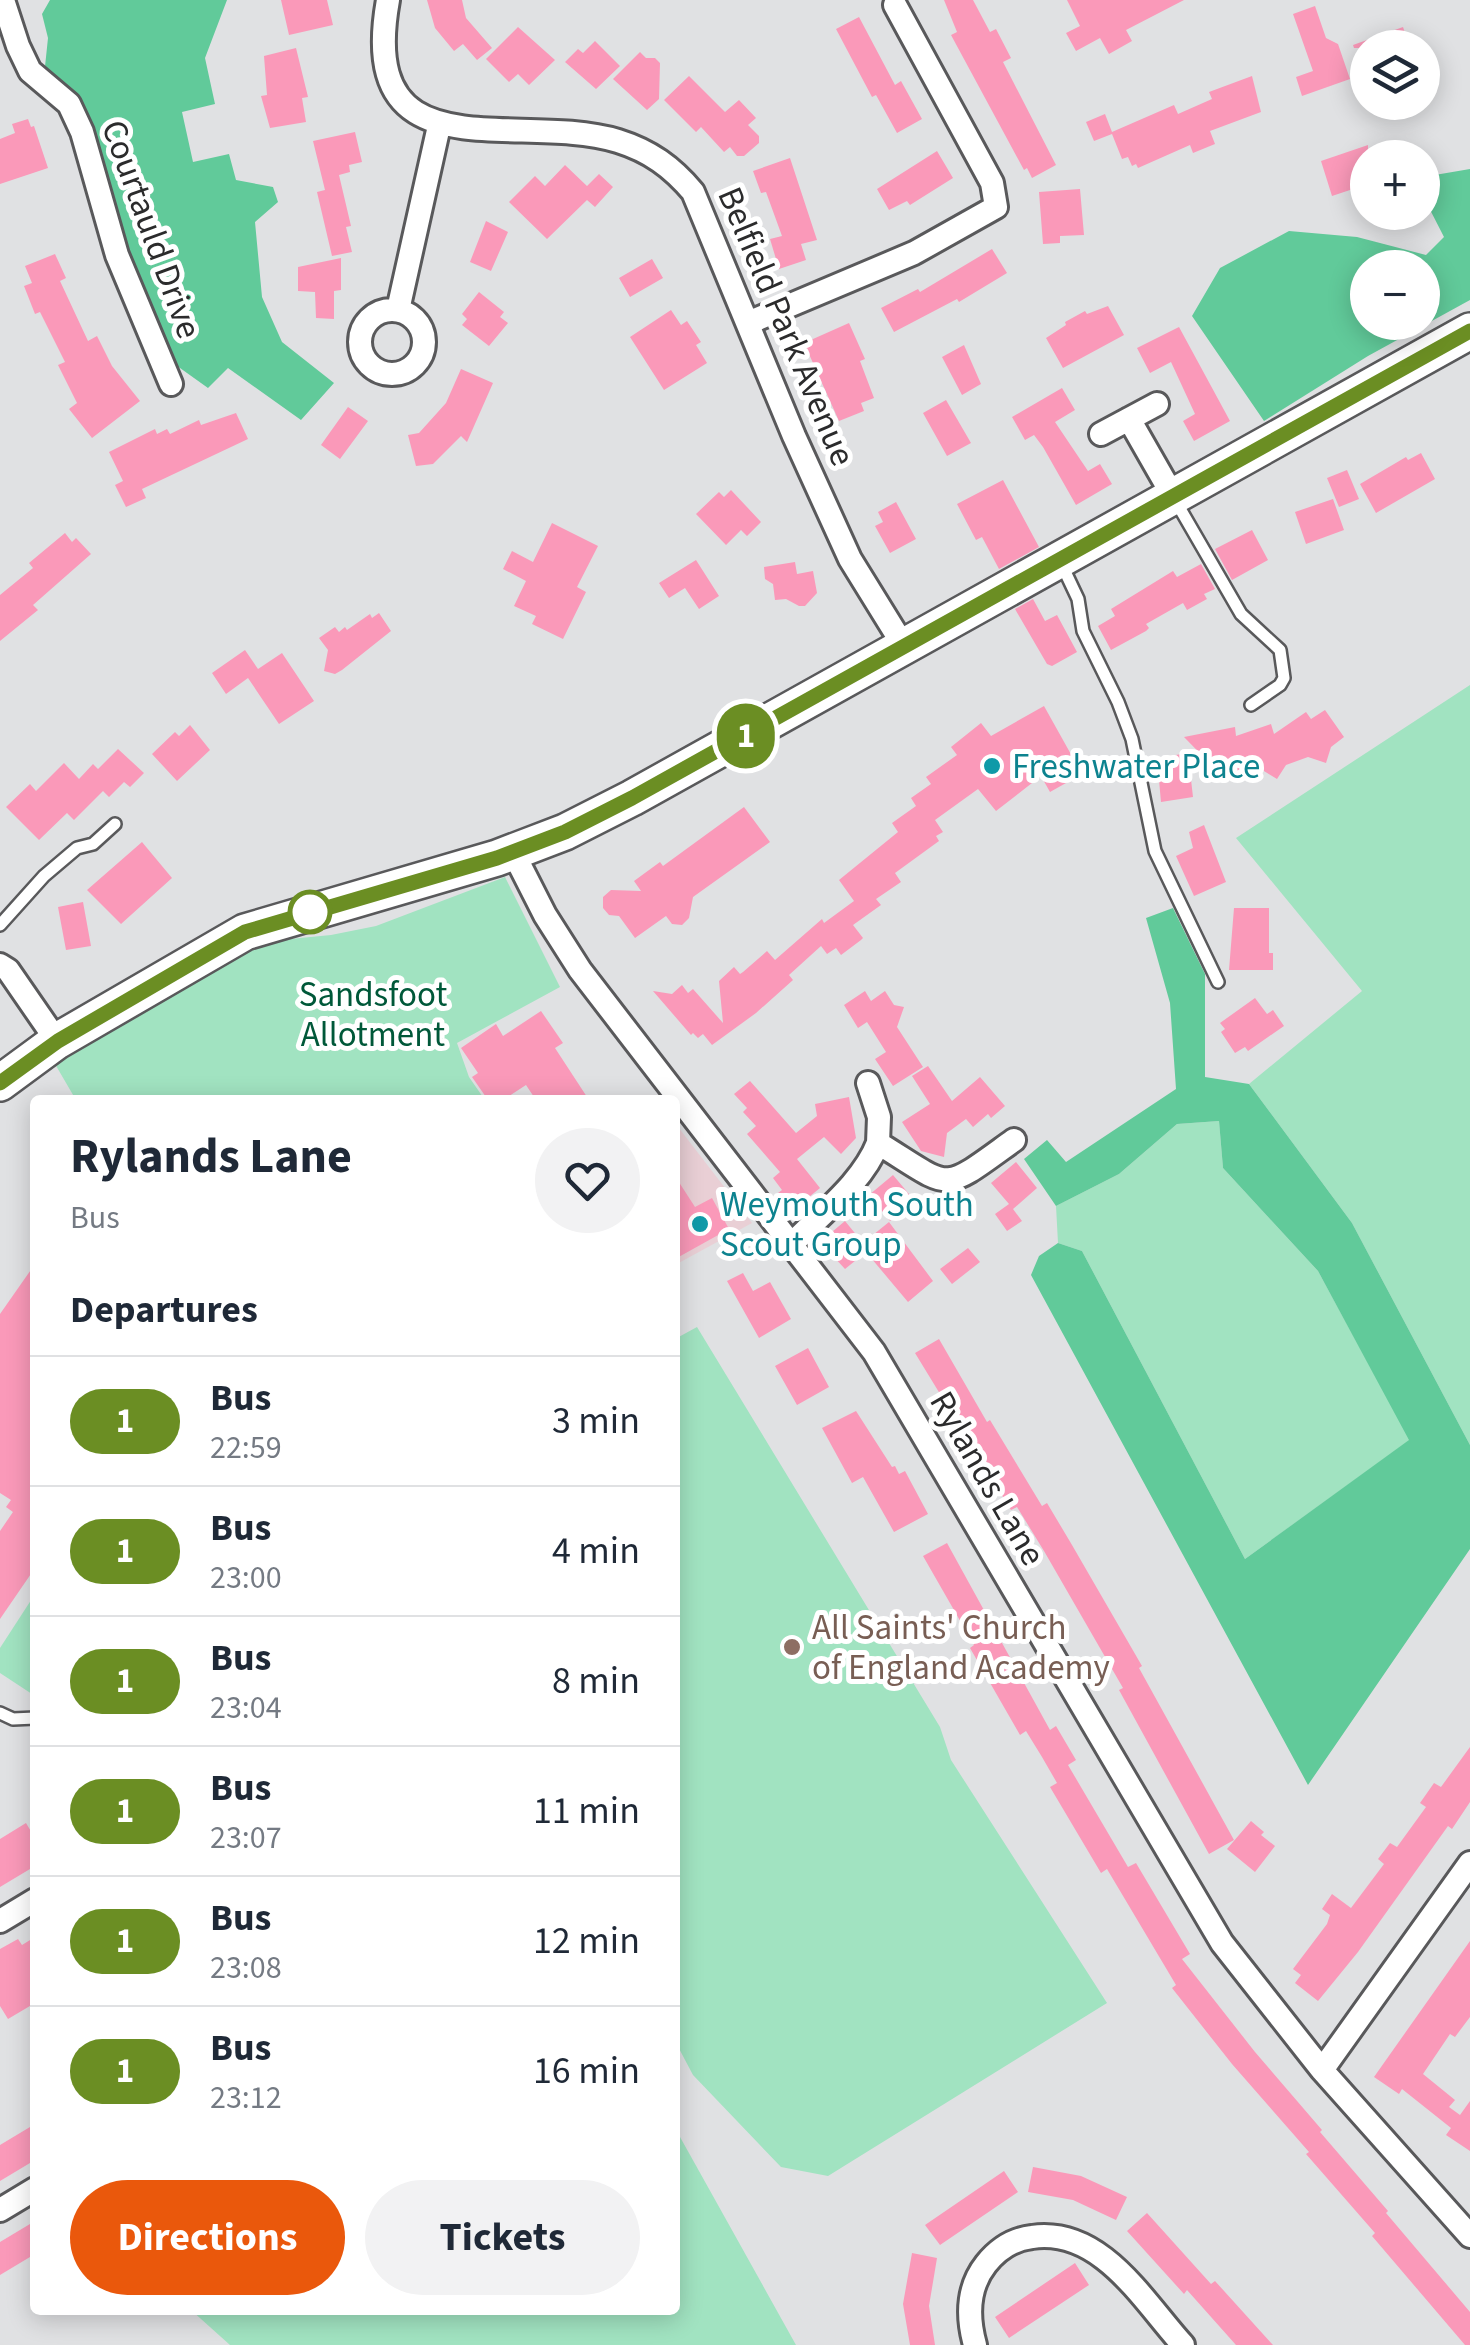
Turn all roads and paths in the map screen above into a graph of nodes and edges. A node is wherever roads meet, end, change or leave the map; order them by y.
1 (2, 0) edge
2 (388, 0) edge
3 (895, 4) dead end
4 (439, 126) junction
5 (398, 310) dead end
6 (748, 322) junction
7 (1470, 332) edge
8 (171, 384) dead end
9 (1156, 404) dead end
10 (1129, 418) junction
11 (1101, 434) dead end
12 (1173, 496) junction
13 (1059, 560) junction
14 (905, 648) junction
15 (1250, 705) dead end
16 (114, 824) dead end
17 (512, 852) junction
18 (0, 925) edge
19 (0, 964) edge
20 (1218, 982) dead end
21 (58, 1041) junction
22 (0, 1082) edge
23 (868, 1082) dead end
24 (677, 1095) edge
25 (680, 1099) edge
26 (1014, 1140) dead end
27 (878, 1142) junction
28 (792, 1243) junction
29 (0, 1713) edge
30 (30, 1718) edge
31 (1470, 1863) edge
32 (30, 1903) edge
33 (0, 1921) edge
34 (1322, 2070) junction
35 (30, 2192) edge
36 (0, 2210) edge
37 (1470, 2236) edge
38 (975, 2345) edge
39 (1183, 2345) edge

1 - 8 street, Courtauld Drive
2 - 4 street
3 - 6 street
4 - 5 street
4 - 6 street, Belfield Park Avenue
6 - 14 street, Belfield Park Avenue
7 - 12 highway
9 - 10 street
10 - 11 street
10 - 12 street
12 - 13 highway
12 - 15 lane
13 - 14 highway
13 - 20 lane
14 - 17 highway
16 - 18 lane
17 - 21 highway
17 - 24 street, Rylands Lane
19 - 21 street
21 - 22 highway
23 - 27 street
25 - 28 street, Rylands Lane
26 - 27 street
27 - 28 street
28 - 34 street, Rylands Lane
29 - 30 lane
31 - 34 street
32 - 33 street
34 - 37 street, Rylands Lane
35 - 36 street
38 - 39 street

